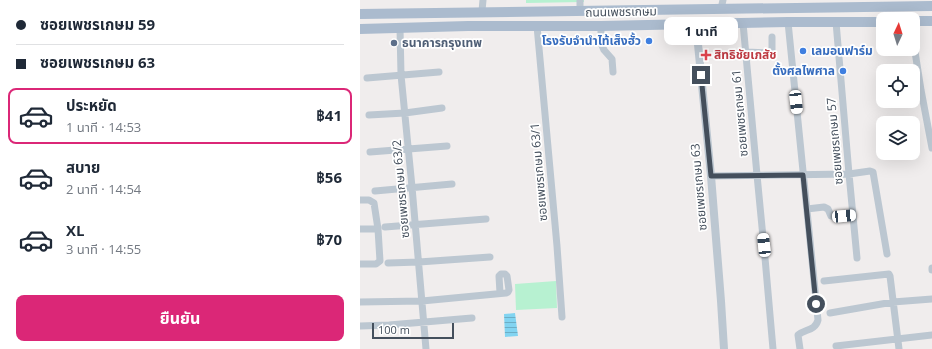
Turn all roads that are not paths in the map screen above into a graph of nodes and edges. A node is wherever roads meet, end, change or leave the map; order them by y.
1 (483, 0) edge
2 (580, 0) edge
3 (722, 4) edge
4 (926, 4) edge
5 (580, 10) junction
6 (479, 11) junction
7 (360, 14) edge
8 (920, 21) edge
9 (932, 21) edge
10 (788, 22) junction
11 (836, 22) junction
12 (876, 22) edge
13 (743, 23) junction
14 (696, 24) junction
15 (476, 26) junction
16 (537, 26) junction
17 (601, 26) junction
18 (360, 28) edge
19 (400, 28) junction
20 (772, 37) dead end
21 (746, 52) junction
22 (916, 56) edge
23 (439, 72) dead end
24 (613, 72) dead end
25 (402, 75) junction
26 (367, 78) dead end
27 (442, 108) dead end
28 (405, 113) junction
29 (369, 115) dead end
30 (447, 146) dead end
31 (932, 148) edge
32 (409, 149) junction
33 (370, 152) dead end
34 (849, 174) junction
35 (757, 175) junction
36 (803, 175) junction
37 (711, 176) junction
38 (452, 184) dead end
39 (412, 187) junction
40 (375, 191) dead end
41 (360, 200) edge
42 (807, 209) junction
43 (853, 215) junction
44 (486, 219) dead end
45 (415, 225) junction
46 (381, 228) junction
47 (360, 229) edge
48 (887, 254) dead end
49 (490, 257) dead end
50 (857, 258) dead end
51 (418, 262) junction
52 (388, 263) dead end
53 (360, 264) edge
54 (824, 281) dead end
55 (500, 293) dead end
56 (932, 299) edge
57 (422, 301) junction
58 (360, 302) edge
59 (893, 302) junction
60 (830, 313) dead end
61 (562, 317) dead end
62 (472, 318) dead end
63 (424, 322) junction
64 (360, 326) edge
65 (932, 335) edge
66 (898, 338) junction
67 (836, 346) dead end
68 (772, 347) edge
69 (426, 349) edge
70 (724, 349) edge
71 (800, 349) edge
72 (899, 349) edge

1 - 6 street
2 - 5 street
3 - 4 main road, ถนนเพชรเกษม
3 - 5 main road, ถนนเพชรเกษม
5 - 6 main road, ถนนเพชรเกษม
6 - 7 main road, ถนนเพชรเกษม
6 - 15 main road
8 - 9 main road
10 - 11 main road, ถนนเพชรเกษม
10 - 13 main road, ถนนเพชรเกษม
10 - 36 street
11 - 12 main road, ถนนเพชรเกษม
11 - 34 street, ซอยเพชรเกษม 57
13 - 14 main road, ถนนเพชรเกษม
13 - 21 street, ซอยเพชรเกษม 61
14 - 17 main road, ถนนเพชรเกษม
14 - 37 street, ซอยเพชรเกษม 63
15 - 16 main road, ถนนเพชรเกษม
15 - 19 main road, ถนนเพชรเกษม
16 - 17 main road, ถนนเพชรเกษม
16 - 61 street, ซอยเพชรเกษม 63/1
17 - 24 street
18 - 19 main road, ถนนเพชรเกษม
19 - 25 street, ซอยเพชรเกษม 63/2
20 - 21 street
21 - 35 street, ซอยเพชรเกษม 61
22 - 31 street
23 - 25 street
25 - 26 street
25 - 28 street, ซอยเพชรเกษม 63/2
27 - 28 street
28 - 29 street
28 - 32 street, ซอยเพชรเกษม 63/2
30 - 32 street
32 - 33 street
32 - 39 street, ซอยเพชรเกษม 63/2
34 - 36 street
34 - 43 street, ซอยเพชรเกษม 57
34 - 48 street
35 - 36 street
35 - 37 street
35 - 68 street, ซอยเพชรเกษม 61
36 - 42 street
37 - 70 street, ซอยเพชรเกษม 63
38 - 39 street
39 - 40 street
39 - 45 street, ซอยเพชรเกษม 63/2
41 - 46 street
42 - 43 street
42 - 71 street
43 - 50 street, ซอยเพชรเกษม 57
44 - 45 street
45 - 46 street
45 - 51 street, ซอยเพชรเกษม 63/2
46 - 47 street
46 - 53 street
49 - 51 street
51 - 52 street
51 - 57 street, ซอยเพชรเกษม 63/2
54 - 59 street
55 - 57 street
56 - 59 street
57 - 58 street
57 - 63 street, ซอยเพชรเกษม 63/2
59 - 60 street
59 - 66 street
62 - 63 street
63 - 64 street
63 - 69 street, ซอยเพชรเกษม 63/2
65 - 66 street
66 - 67 street
66 - 72 street

